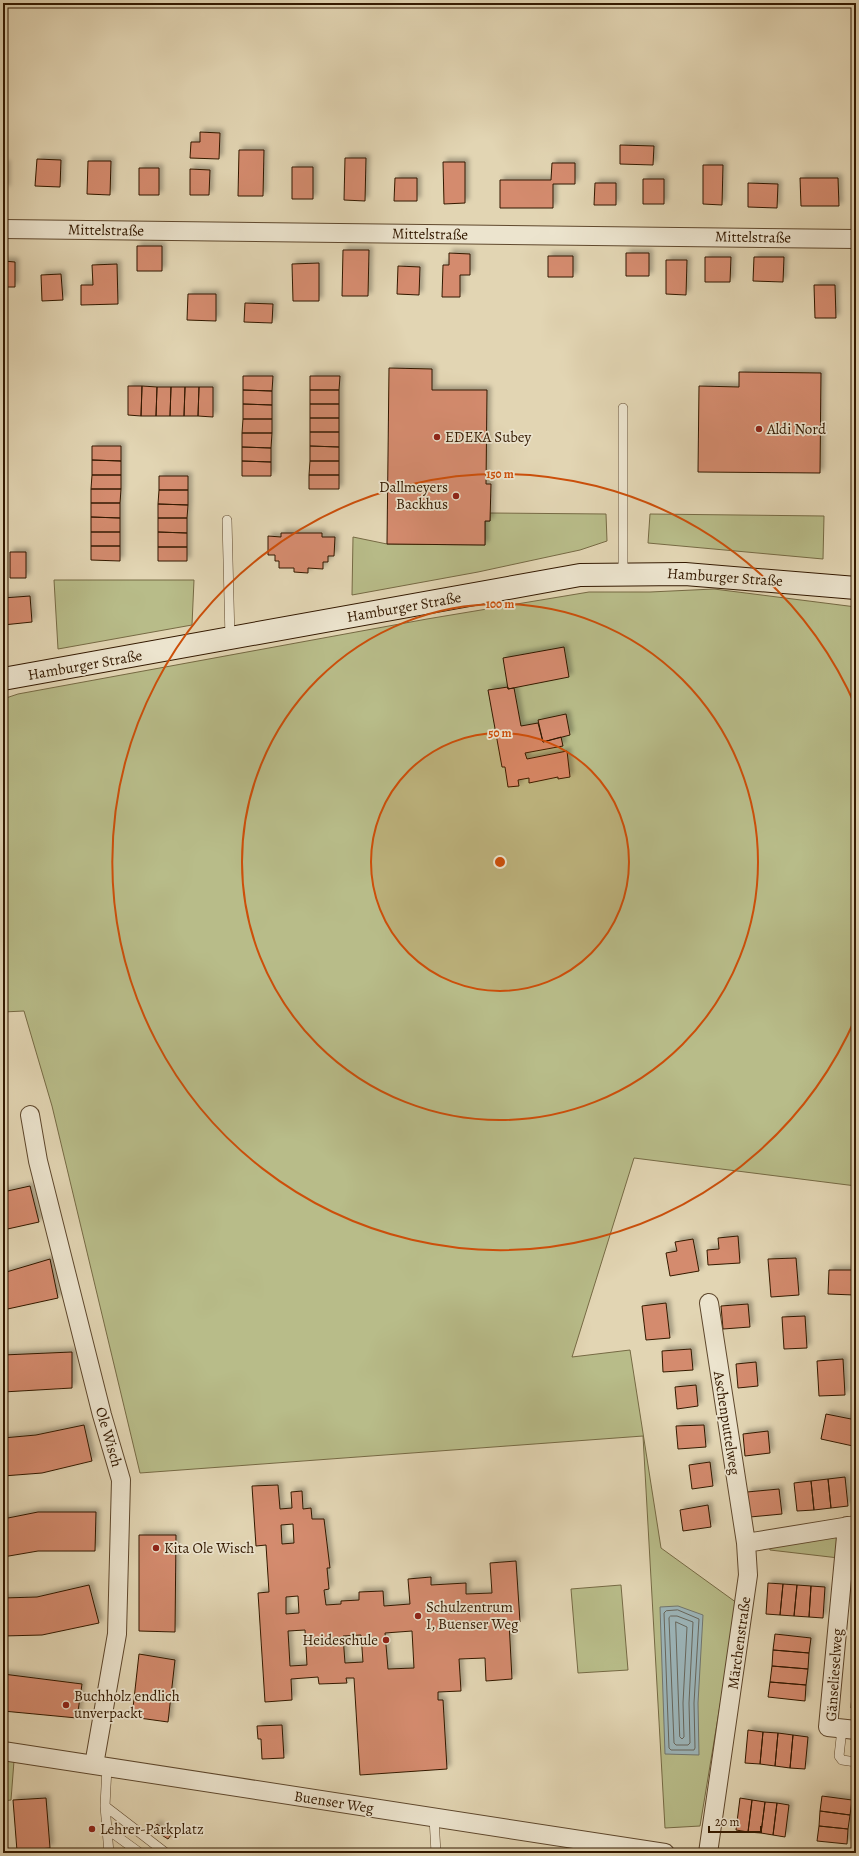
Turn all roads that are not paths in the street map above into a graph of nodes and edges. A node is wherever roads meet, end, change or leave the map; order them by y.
1 (3, 229) edge
2 (856, 239) edge
3 (624, 408) dead end
4 (227, 520) dead end
5 (623, 573) junction
6 (856, 588) edge
7 (230, 639) junction
8 (3, 679) edge
9 (30, 1115) dead end
10 (709, 1303) dead end
11 (852, 1525) edge
12 (746, 1543) junction
13 (849, 1730) edge
14 (3, 1752) edge
15 (856, 1762) edge
16 (100, 1766) junction
17 (105, 1806) junction
18 (434, 1818) junction
19 (107, 1829) junction
20 (109, 1853) edge
21 (140, 1853) edge
22 (166, 1853) edge
23 (436, 1853) edge
24 (665, 1853) edge
25 (708, 1853) edge

1 - 2 street, Mittelstraße
3 - 5 lane
4 - 7 lane
5 - 6 main road, Hamburger Straße
5 - 7 main road, Hamburger Straße
7 - 8 main road, Hamburger Straße
9 - 16 street, Ole Wisch
10 - 12 street, Aschenputtelweg
11 - 12 street
11 - 13 street, Gänselieselweg
12 - 25 street, Märchenstraße
13 - 15 lane
14 - 16 street, Buenser Weg
16 - 17 lane
16 - 18 street, Buenser Weg
17 - 19 lane
17 - 22 lane
18 - 23 lane
18 - 24 street, Buenser Weg
19 - 20 lane
19 - 21 lane

